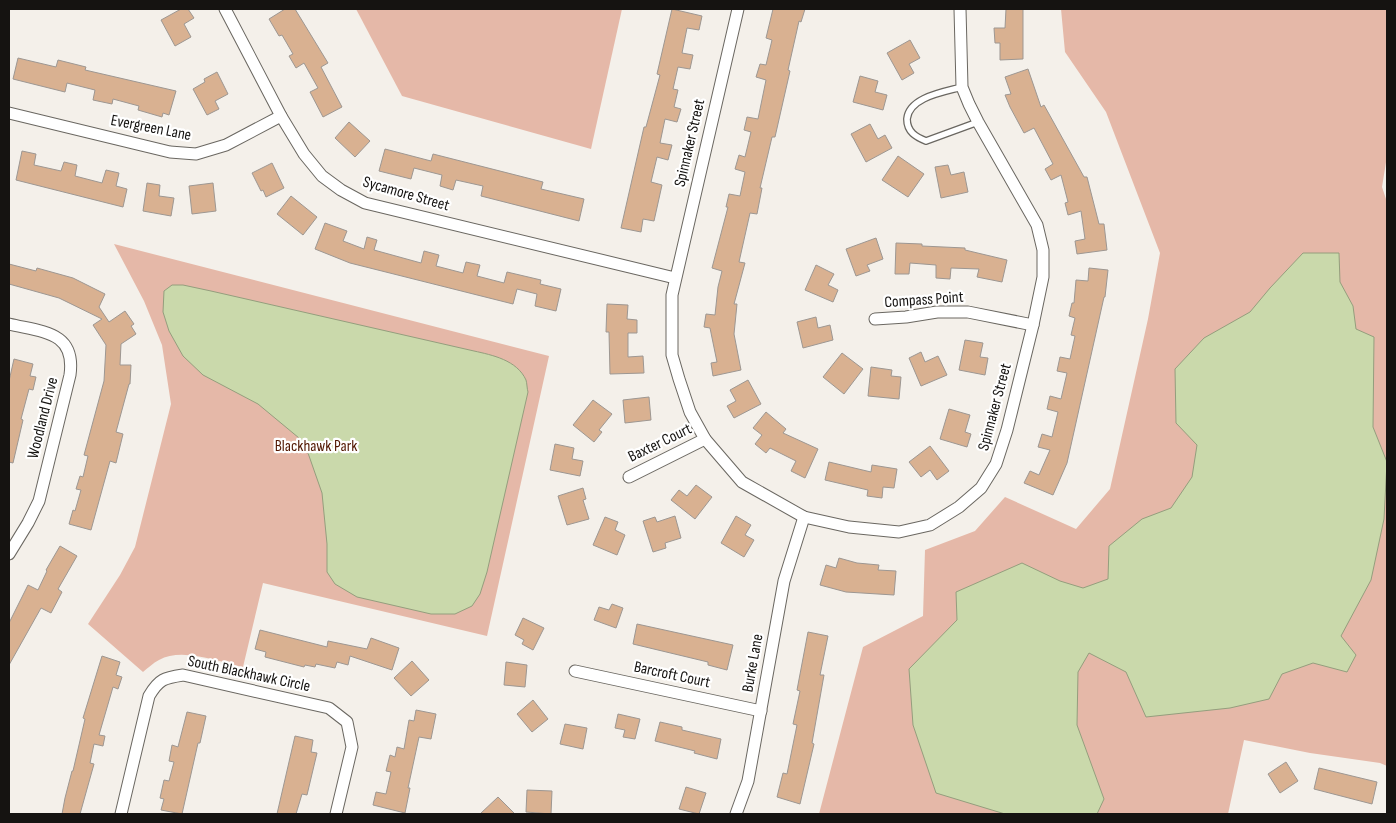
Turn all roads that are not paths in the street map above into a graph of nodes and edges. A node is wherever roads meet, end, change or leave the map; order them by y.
1 (225, 9) edge
2 (738, 9) edge
3 (960, 9) edge
4 (962, 87) junction
5 (9, 113) edge
6 (281, 116) junction
7 (978, 122) junction
8 (675, 278) junction
9 (875, 319) dead end
10 (9, 324) edge
11 (1033, 325) junction
12 (705, 440) junction
13 (629, 477) dead end
14 (804, 517) junction
15 (9, 554) edge
16 (575, 671) dead end
17 (761, 710) junction
18 (121, 814) edge
19 (336, 814) edge
20 (736, 814) edge

1 - 6 street, Sycamore Street
2 - 8 street, Spinnaker Street
3 - 4 street, Spinnaker Street
4 - 7 street, Spinnaker Street
4 - 7 lane
5 - 6 street, Evergreen Lane
6 - 8 street, Sycamore Street
7 - 11 street, Spinnaker Street
8 - 12 street, Spinnaker Street
9 - 11 street, Compass Point
10 - 15 street, Woodland Drive
11 - 14 street, Spinnaker Street
12 - 13 street, Baxter Court
12 - 14 street, Spinnaker Street
14 - 17 street, Burke Lane
16 - 17 street, Barcroft Court
17 - 20 street, Burke Lane
18 - 19 street, South Blackhawk Circle

